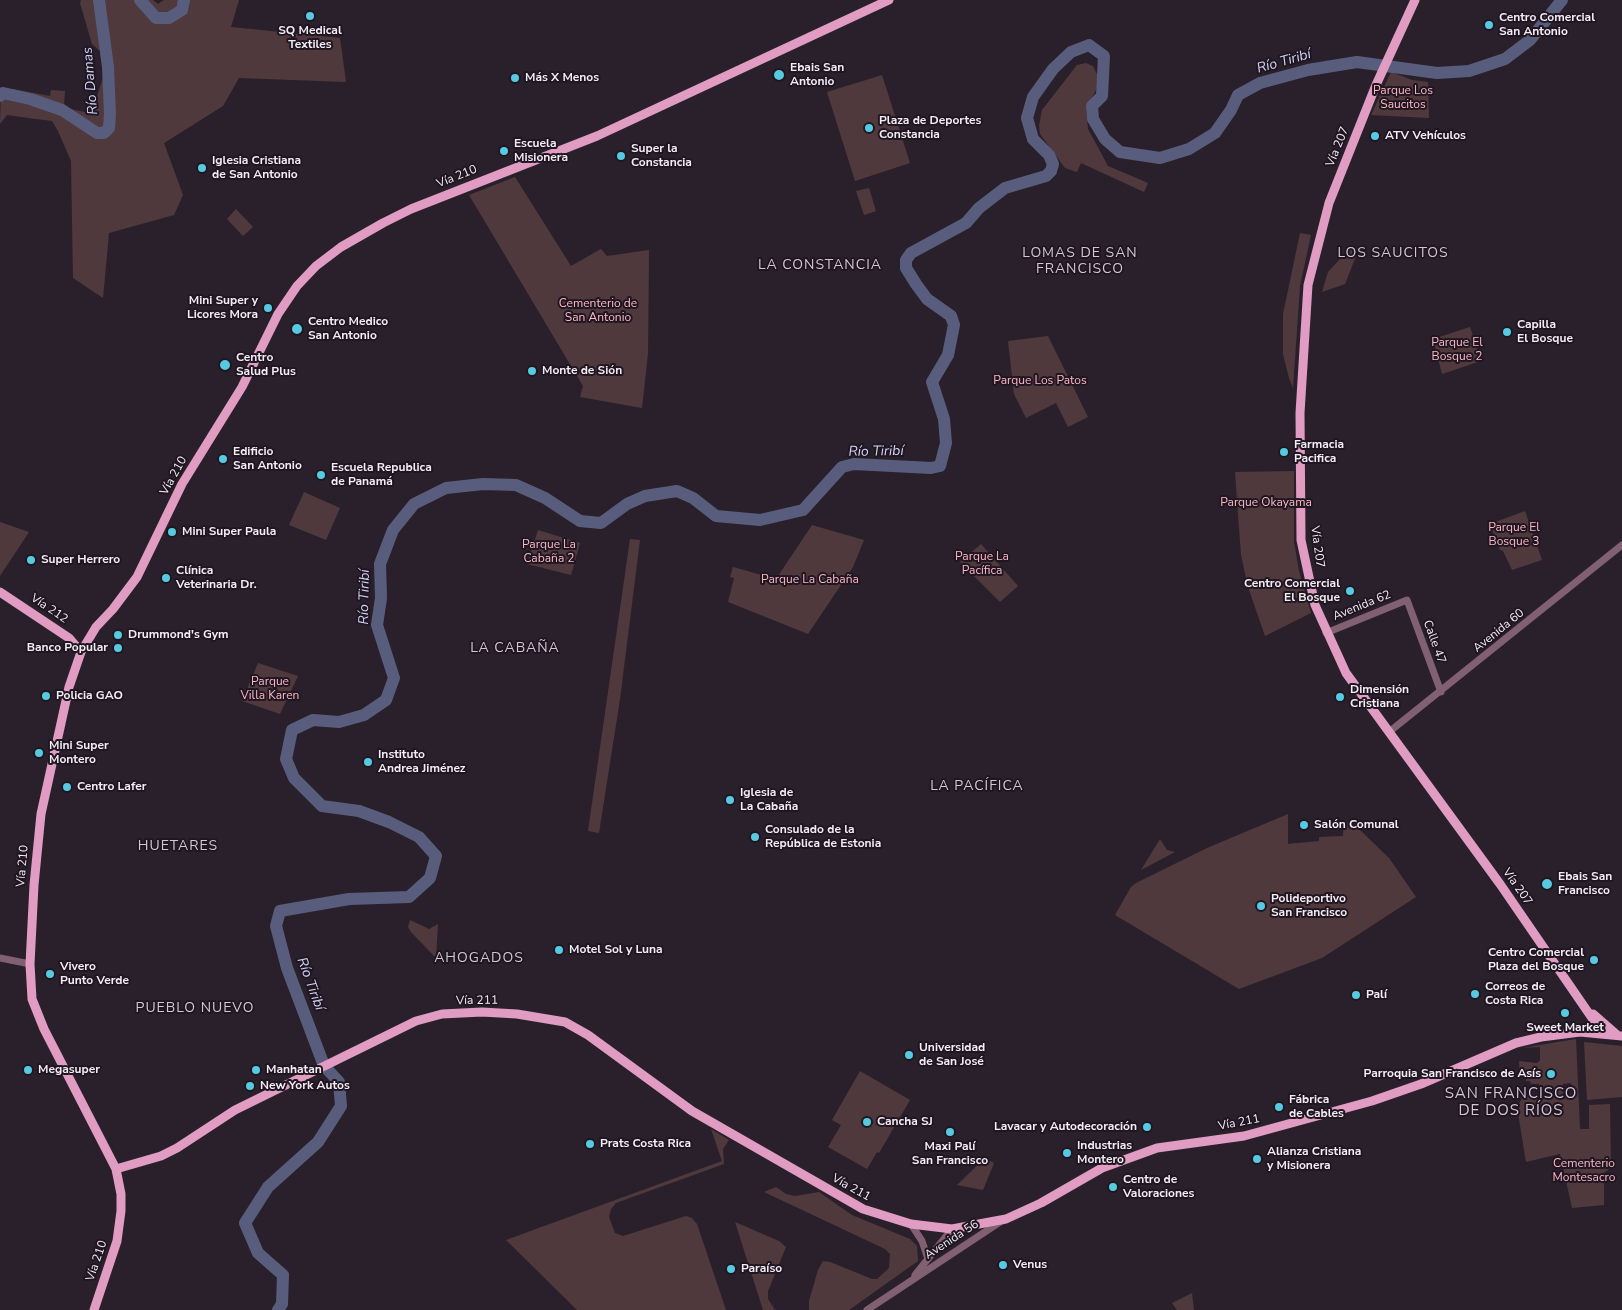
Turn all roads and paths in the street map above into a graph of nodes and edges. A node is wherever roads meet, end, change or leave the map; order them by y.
1 (889, 0) edge
2 (1415, 0) edge
3 (1622, 545) edge
4 (0, 592) edge
5 (1407, 600) joint
6 (1326, 633) junction
7 (81, 652) junction
8 (1441, 692) junction
9 (1388, 732) junction
10 (0, 958) edge
11 (30, 964) junction
12 (1584, 1005) junction
13 (1603, 1034) junction
14 (1620, 1036) edge
15 (116, 1169) junction
16 (1006, 1219) junction
17 (911, 1224) junction
18 (952, 1229) junction
19 (928, 1259) junction
20 (926, 1270) junction
21 (911, 1280) junction
22 (94, 1310) edge
23 (867, 1310) edge

1 - 7 main road, Vía 210
2 - 6 main road, Vía 207
3 - 8 street, Avenida 60
4 - 7 main road, Vía 212
5 - 6 street, Avenida 62
5 - 8 street, Calle 47
6 - 9 main road, Vía 207
7 - 11 main road, Vía 210
8 - 9 street, Avenida 60
9 - 12 main road, Vía 207
10 - 11 street
11 - 15 main road, Vía 210
12 - 13 main road, Vía 207
12 - 14 main road, Vía 207
13 - 14 main road, Vía 211
13 - 16 main road, Vía 211
15 - 17 main road, Vía 211
15 - 22 main road, Vía 210
16 - 18 main road, Vía 211
16 - 20 street, Avenida 56
17 - 18 main road, Vía 211
17 - 19 street
18 - 19 street, Avenida 56
19 - 20 street
19 - 21 street, Avenida 56
20 - 21 street, Avenida 56
21 - 23 street, Avenida 56

